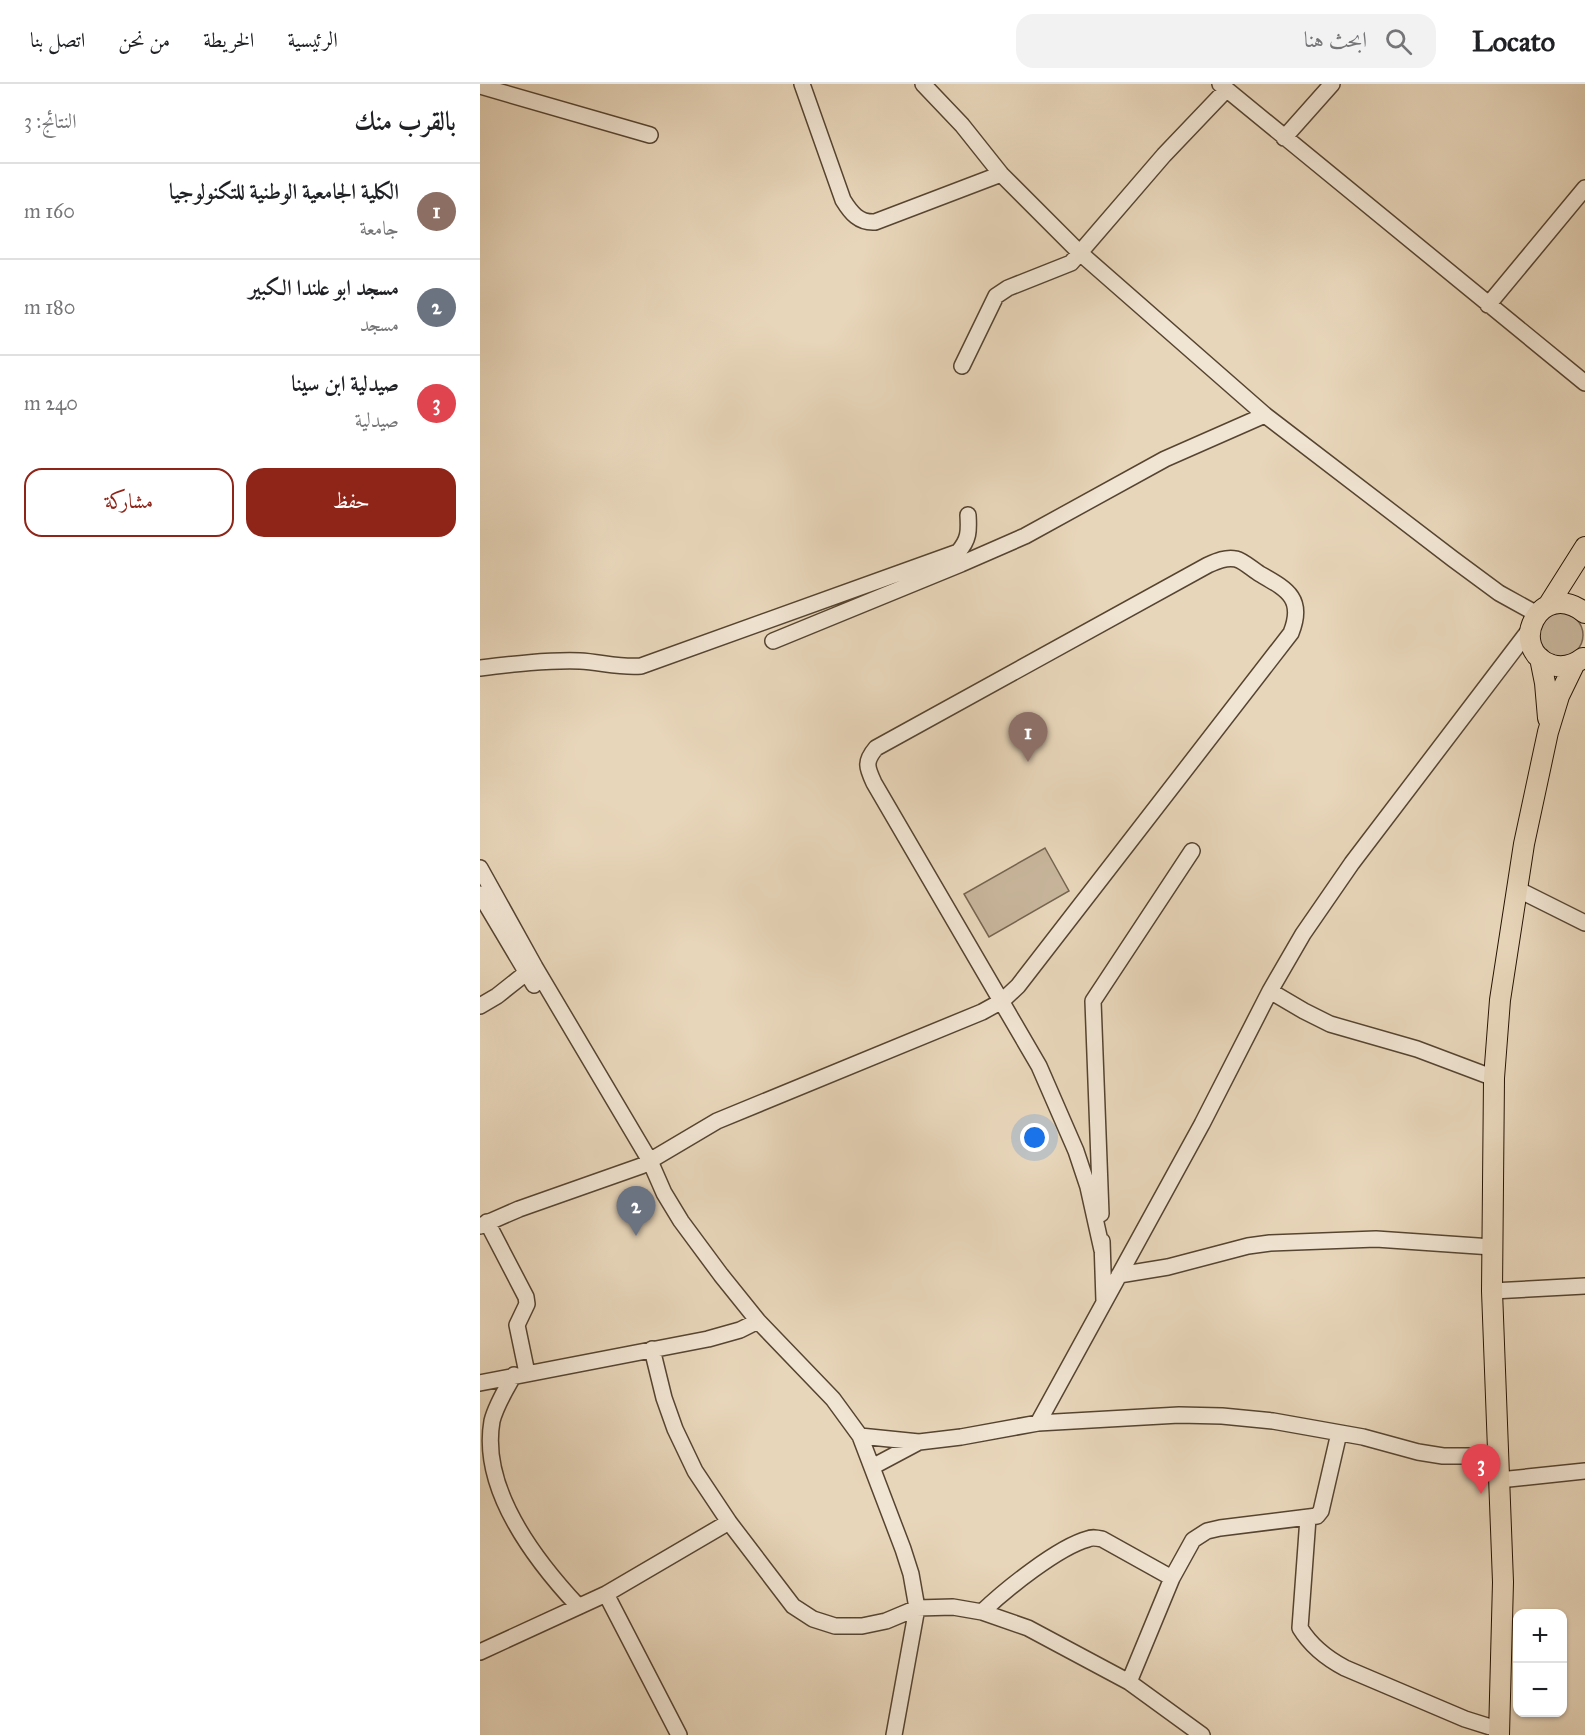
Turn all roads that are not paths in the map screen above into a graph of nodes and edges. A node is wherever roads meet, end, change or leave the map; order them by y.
1 (802, 84) edge
2 (922, 84) edge
3 (1332, 84) edge
4 (480, 86) edge
5 (1223, 87) edge
6 (650, 135) dead end
7 (1284, 138) junction
8 (1001, 174) junction
9 (1585, 188) edge
10 (1079, 252) junction
11 (1488, 305) junction
12 (962, 366) dead end
13 (1585, 383) edge
14 (1265, 415) junction
15 (968, 515) dead end
16 (1585, 547) edge
17 (1585, 613) edge
18 (1539, 616) junction
19 (773, 641) dead end
20 (1540, 658) junction
21 (1581, 661) edge
22 (480, 668) edge
23 (1548, 732) junction
24 (1192, 851) dead end
25 (480, 868) edge
26 (1517, 890) junction
27 (480, 894) edge
28 (1585, 923) edge
29 (526, 972) junction
30 (1270, 990) junction
31 (1002, 1001) junction
32 (480, 1006) edge
33 (1494, 1078) junction
34 (646, 1164) junction
35 (483, 1224) edge
36 (1492, 1247) junction
37 (1102, 1250) junction
38 (1119, 1275) junction
39 (1585, 1286) edge
40 (1492, 1291) junction
41 (1104, 1301) junction
42 (758, 1321) junction
43 (652, 1349) junction
44 (520, 1374) junction
45 (480, 1383) edge
46 (1038, 1423) junction
47 (1339, 1433) junction
48 (860, 1436) junction
49 (919, 1442) junction
50 (1498, 1456) junction
51 (873, 1467) junction
52 (1585, 1471) edge
53 (1499, 1480) junction
54 (1308, 1518) junction
55 (729, 1522) junction
56 (1172, 1578) junction
57 (606, 1594) junction
58 (578, 1606) junction
59 (917, 1608) junction
60 (982, 1612) junction
61 (480, 1652) edge
62 (1129, 1682) junction
63 (1500, 1733) edge
64 (679, 1735) edge
65 (894, 1735) edge
66 (1202, 1735) edge

1 - 8 street
2 - 8 street
3 - 7 street
4 - 6 street
5 - 7 street
5 - 10 street
7 - 11 street
8 - 10 street
9 - 11 street
10 - 12 street
10 - 14 street
11 - 13 street
14 - 18 street
14 - 19 street
15 - 22 street
16 - 18 main road
17 - 18 main road
18 - 20 main road
18 - 30 street
20 - 21 main road
20 - 23 main road
21 - 23 main road
23 - 26 main road
24 - 37 street
25 - 34 street
26 - 28 street
26 - 33 main road
27 - 29 street
29 - 32 street
29 - 34 street
30 - 33 street
30 - 38 street
31 - 31 street
31 - 34 street
31 - 37 street
33 - 36 main road
34 - 35 street
34 - 42 street
35 - 44 street
36 - 38 street
36 - 40 main road
37 - 41 street
38 - 41 street
39 - 40 street
40 - 50 main road
41 - 46 street
42 - 43 street
42 - 48 street
43 - 44 street
43 - 55 street
44 - 45 street
44 - 58 street
46 - 47 street
46 - 49 street
47 - 50 street
47 - 54 street
48 - 49 street
48 - 51 street
49 - 51 street
50 - 53 main road
51 - 59 street
52 - 53 street
53 - 63 main road
54 - 56 street
54 - 63 street
55 - 57 street
55 - 59 street
56 - 60 street
56 - 62 street
57 - 58 street
57 - 64 street
58 - 61 street
59 - 60 street
59 - 65 street
60 - 62 street
62 - 66 street

